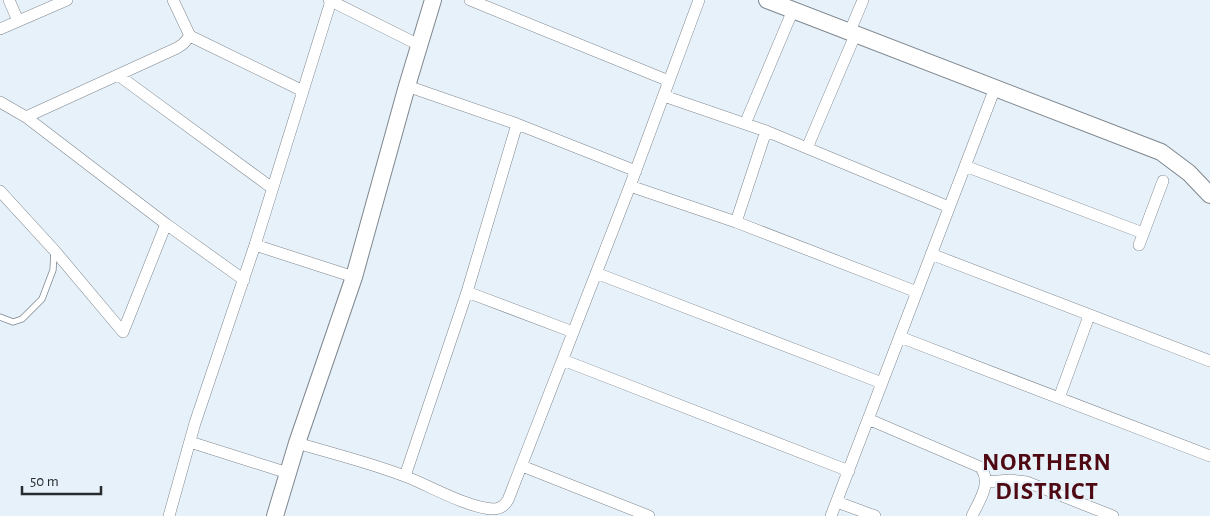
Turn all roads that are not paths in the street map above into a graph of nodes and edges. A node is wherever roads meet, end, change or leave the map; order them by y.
1 (9, 0) edge
2 (67, 0) edge
3 (173, 0) edge
4 (330, 0) edge
5 (433, 0) edge
6 (470, 0) edge
7 (699, 0) edge
8 (767, 0) edge
9 (863, 0) edge
10 (793, 10) junction
11 (18, 21) junction
12 (0, 29) edge
13 (853, 32) junction
14 (190, 36) junction
15 (419, 44) junction
16 (118, 75) junction
17 (669, 81) junction
18 (407, 86) junction
19 (995, 88) junction
20 (303, 91) junction
21 (664, 96) junction
22 (0, 102) edge
23 (26, 117) junction
24 (517, 124) junction
25 (745, 124) junction
26 (766, 131) junction
27 (807, 148) junction
28 (965, 166) junction
29 (636, 170) junction
30 (1163, 181) dead end
31 (630, 186) junction
32 (272, 188) junction
33 (0, 191) edge
34 (1210, 195) edge
35 (950, 207) junction
36 (736, 222) junction
37 (166, 224) junction
38 (1143, 233) junction
39 (255, 245) junction
40 (1139, 245) dead end
41 (54, 250) junction
42 (932, 254) junction
43 (596, 273) junction
44 (354, 277) junction
45 (244, 280) junction
46 (467, 292) junction
47 (917, 292) junction
48 (1089, 316) junction
49 (0, 317) edge
50 (573, 332) junction
51 (900, 337) junction
52 (562, 360) junction
53 (1210, 362) edge
54 (882, 383) junction
55 (1059, 398) junction
56 (868, 419) junction
57 (190, 442) junction
58 (297, 443) junction
59 (1210, 456) edge
60 (522, 466) junction
61 (849, 471) junction
62 (288, 473) junction
63 (405, 476) junction
64 (986, 482) junction
65 (837, 502) junction
66 (470, 504) junction
67 (621, 505) junction
68 (169, 516) edge
69 (275, 516) edge
70 (474, 516) edge
71 (616, 516) edge
72 (649, 516) edge
73 (831, 516) edge
74 (875, 516) edge
75 (972, 516) edge
76 (1113, 516) edge

1 - 11 street
2 - 11 street
3 - 14 street
4 - 15 street
4 - 20 street
5 - 15 street
6 - 17 street
7 - 17 street
8 - 10 street
9 - 13 street
10 - 13 street
10 - 25 street
11 - 12 street
13 - 19 street
13 - 27 street
14 - 16 street
14 - 20 street
15 - 18 street
16 - 23 street
16 - 32 street
17 - 21 street
18 - 24 street
18 - 44 street
19 - 28 street
19 - 34 street
20 - 32 street
21 - 25 street
21 - 29 street
22 - 23 street
23 - 37 street
24 - 29 street
24 - 46 street
25 - 26 street
26 - 27 street
26 - 36 street
27 - 35 street
28 - 35 street
28 - 38 street
29 - 31 street
30 - 38 street
31 - 36 street
31 - 43 street
32 - 39 street
33 - 41 street
35 - 42 street
36 - 47 street
37 - 41 street
37 - 45 street
38 - 40 street
39 - 44 street
39 - 45 street
41 - 49 lane
42 - 47 street
42 - 48 street
43 - 50 street
43 - 54 street
44 - 58 street
45 - 57 street
46 - 50 street
46 - 63 street
47 - 51 street
48 - 53 street
48 - 55 street
50 - 52 street
51 - 54 street
51 - 55 street
52 - 60 street
52 - 61 street
54 - 56 street
55 - 59 street
56 - 61 street
56 - 64 street
57 - 62 street
57 - 68 street
58 - 62 street
58 - 63 street
60 - 66 street
60 - 67 street
61 - 65 street
62 - 69 street
63 - 66 street
64 - 75 street
64 - 76 street
65 - 73 street
65 - 74 street
66 - 70 street
67 - 71 street
67 - 72 street

